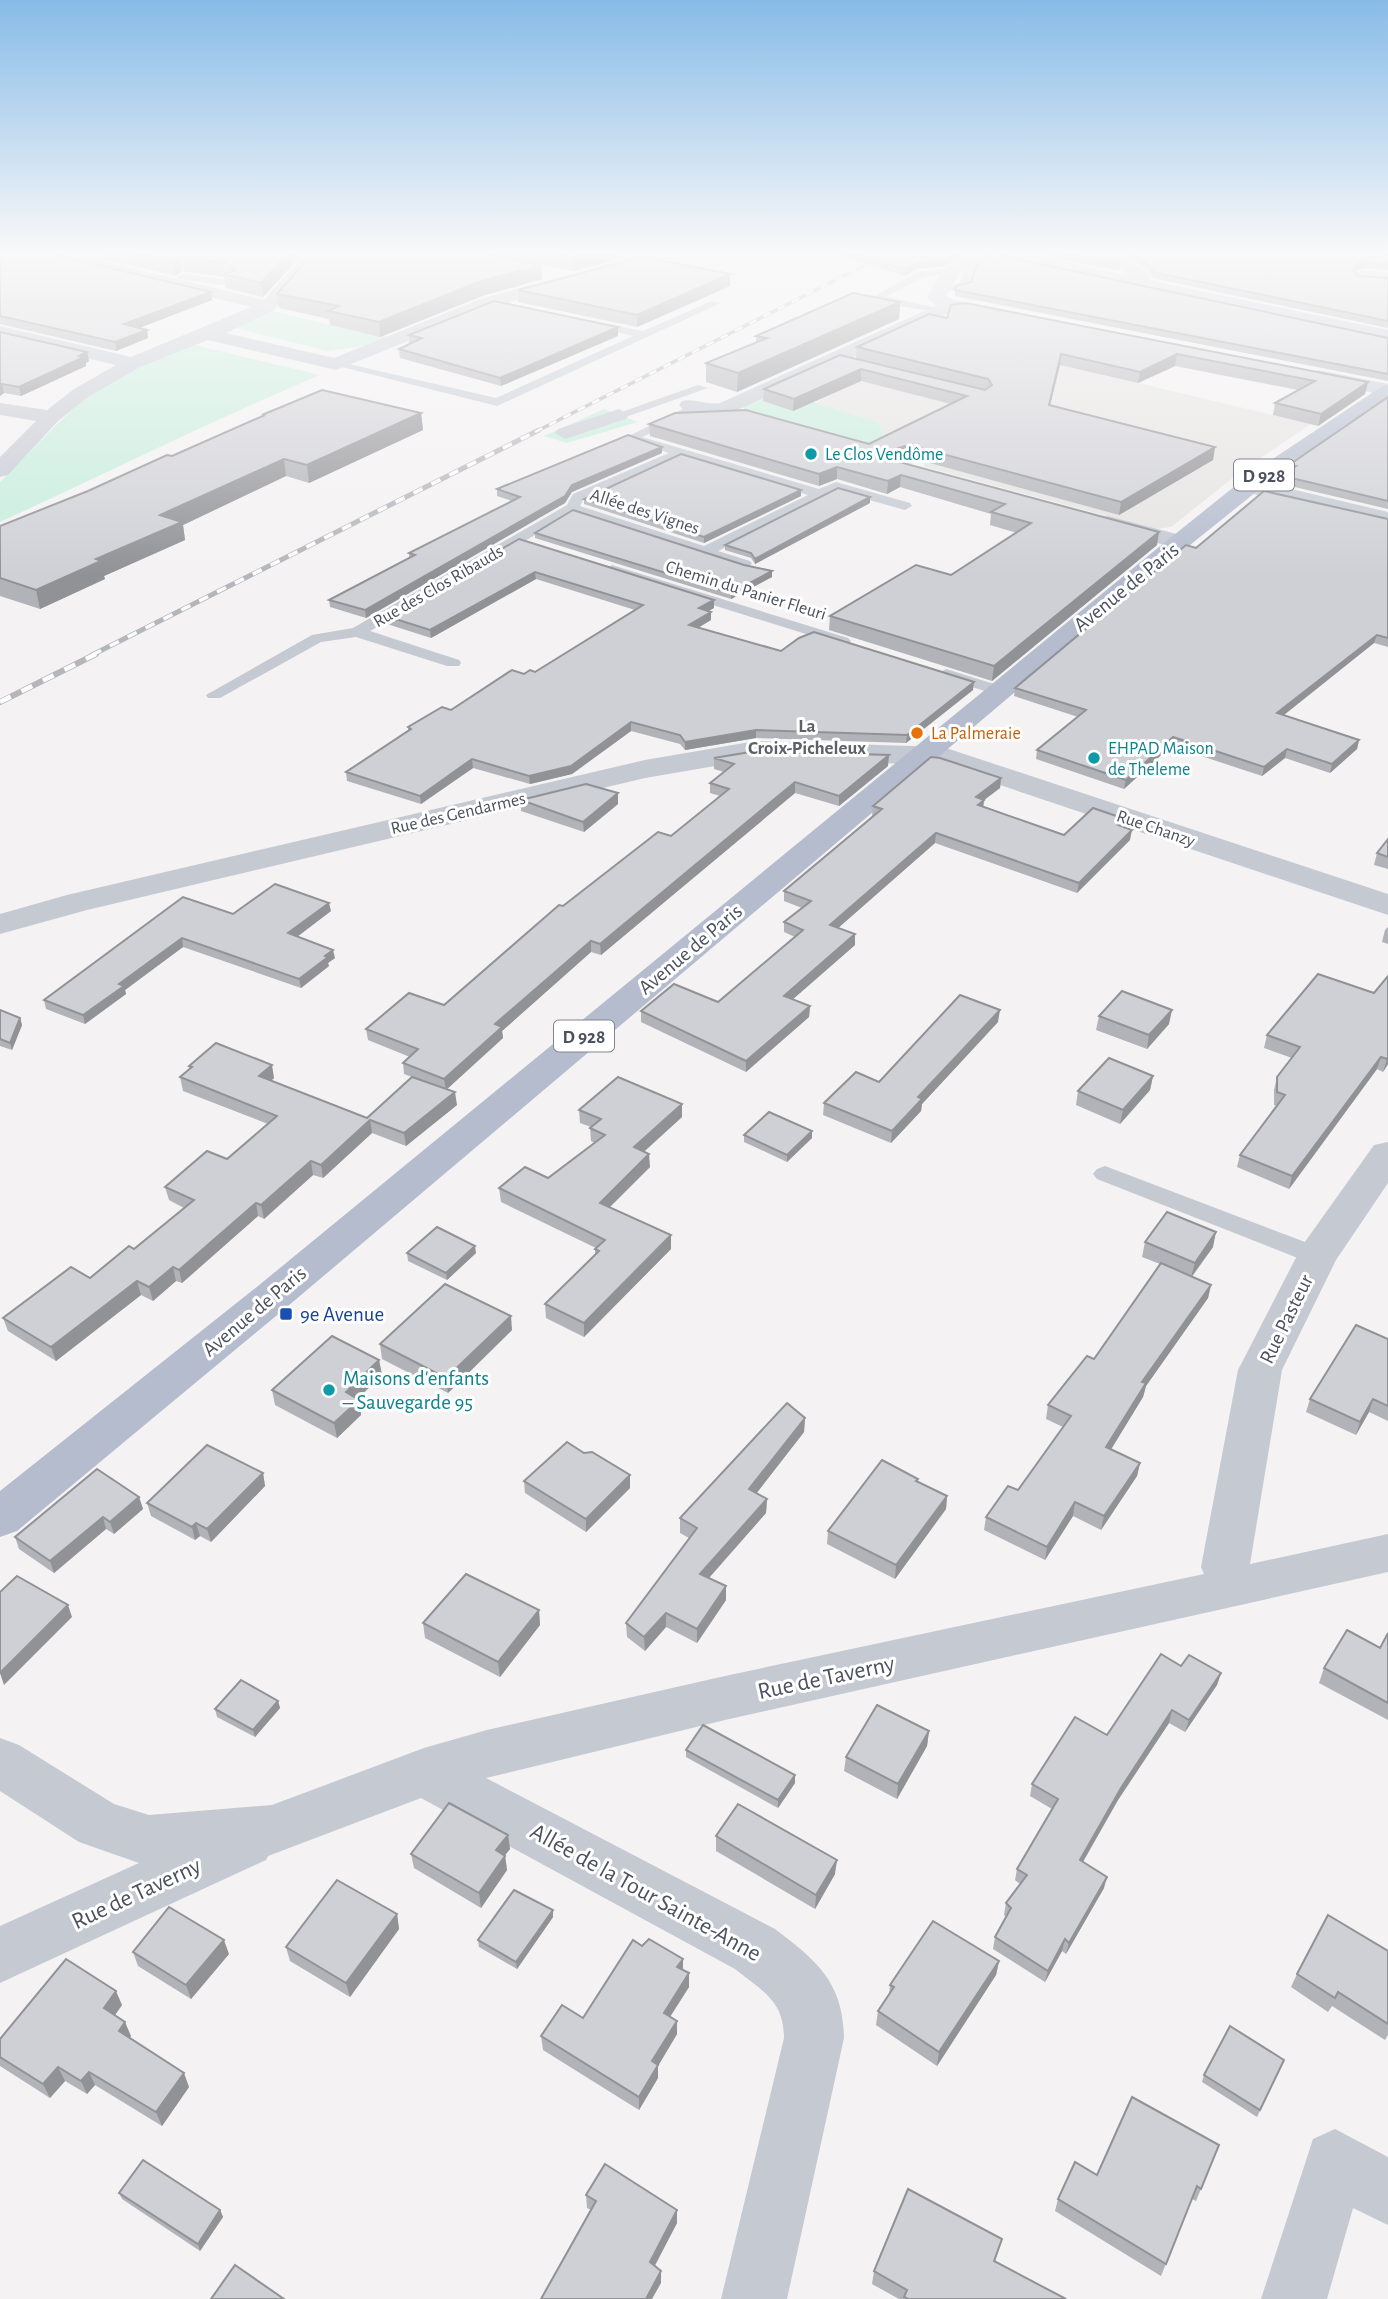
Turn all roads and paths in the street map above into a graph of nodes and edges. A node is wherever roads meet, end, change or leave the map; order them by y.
1 (121, 360) edge
2 (140, 360) edge
3 (320, 360) edge
4 (345, 360) edge
5 (589, 360) edge
6 (832, 360) edge
7 (840, 360) edge
8 (133, 363) junction
9 (336, 364) junction
10 (858, 365) edge
11 (1298, 372) edge
12 (702, 388) dead end
13 (649, 390) dead end
14 (1388, 391) edge
15 (705, 407) junction
16 (0, 409) edge
17 (619, 415) joint
18 (51, 417) junction
19 (565, 433) dead end
20 (680, 453) junction
21 (0, 470) edge
22 (1249, 486) junction
23 (820, 494) junction
24 (905, 506) dead end
25 (572, 508) junction
26 (1085, 516) edge
27 (1388, 519) edge
28 (1180, 542) junction
29 (706, 551) junction
30 (597, 564) edge
31 (745, 564) edge
32 (358, 632) junction
33 (858, 646) edge
34 (453, 663) dead end
35 (936, 671) edge
36 (1001, 691) junction
37 (214, 695) dead end
38 (923, 756) junction
39 (1388, 905) edge
40 (0, 924) edge
41 (1388, 1154) edge
42 (1105, 1174) dead end
43 (1317, 1256) junction
44 (0, 1518) edge
45 (1388, 1553) edge
46 (1235, 1586) junction
47 (0, 1762) edge
48 (424, 1772) junction
49 (272, 1830) junction
50 (0, 1955) edge
51 (1388, 2193) edge
52 (754, 2299) edge
53 (1294, 2299) edge

1 - 8 street
2 - 8 street
3 - 9 street
4 - 9 street
5 - 9 lane
6 - 15 street
7 - 10 lane
8 - 18 street
11 - 14 main road
12 - 15 lane
13 - 15 lane
14 - 22 main road, Avenue de Paris / D 928
15 - 17 lane
15 - 20 lane
16 - 18 street
17 - 19 street
18 - 21 street
20 - 23 lane, Allée des Vignes
20 - 25 lane, Rue des Clos Ribauds
22 - 27 street
22 - 28 main road, Avenue de Paris / D 928
23 - 24 lane, Allée des Vignes
23 - 29 lane, Allée des Vignes
25 - 29 lane, Allée des Vignes
25 - 32 lane, Rue des Clos Ribauds
26 - 28 street
28 - 36 main road, Avenue de Paris / D 928
29 - 31 lane, Allée des Vignes
30 - 33 lane, Chemin du Panier Fleuri
32 - 34 lane, Rue des Clos Ribauds
32 - 37 lane, Rue des Clos Ribauds
35 - 36 lane
36 - 38 main road, Avenue de Paris / D 928
38 - 39 street, Rue Chanzy
38 - 40 street, Rue des Gendarmes
38 - 44 main road, Avenue de Paris / D 928
41 - 43 street, Rue Pasteur
42 - 43 lane
43 - 46 street, Rue Pasteur
45 - 46 street, Rue de Taverny
46 - 48 street, Rue de Taverny
47 - 49 street, Rue de Taverny
48 - 49 street, Rue de Taverny
48 - 52 street, Allée de la Tour Sainte-Anne
49 - 50 street, Rue de Taverny
51 - 53 street

